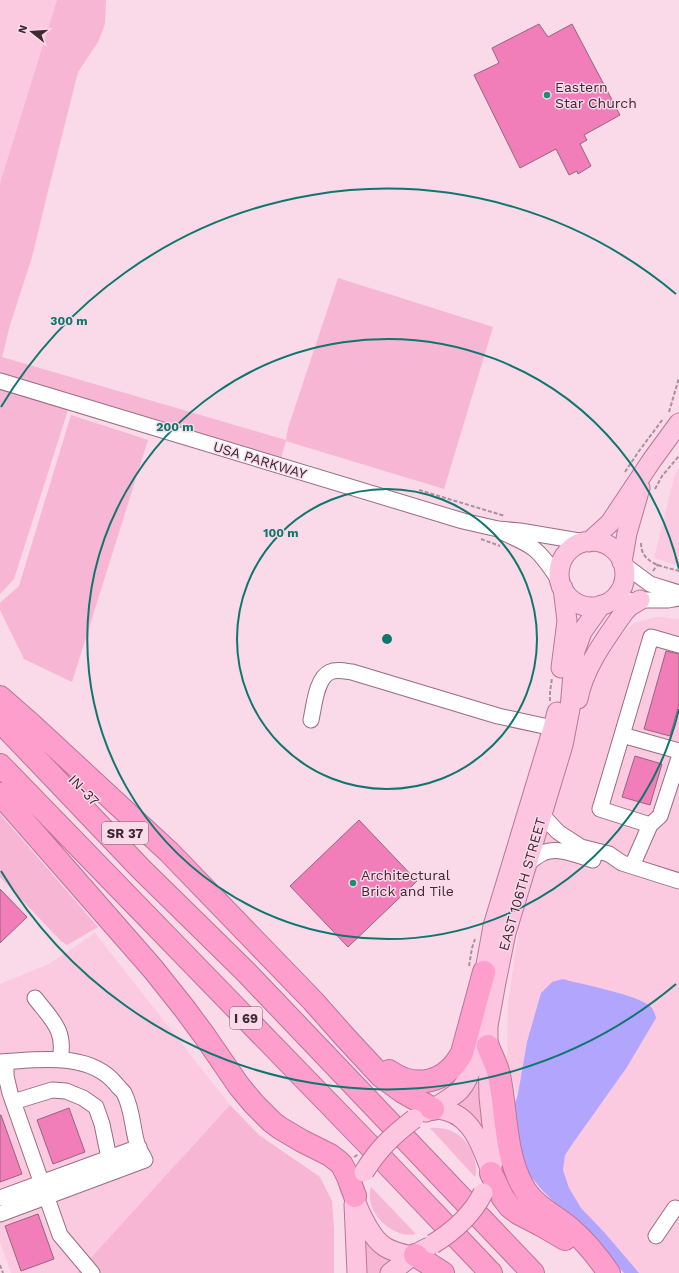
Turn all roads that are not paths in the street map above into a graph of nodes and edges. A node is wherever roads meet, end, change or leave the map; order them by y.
1 (0, 381) edge
2 (679, 424) edge
3 (644, 472) junction
4 (498, 529) junction
5 (587, 542) junction
6 (623, 563) junction
7 (562, 586) junction
8 (679, 593) edge
9 (679, 598) edge
10 (640, 600) junction
11 (604, 604) junction
12 (679, 645) edge
13 (0, 698) edge
14 (311, 720) dead end
15 (0, 722) edge
16 (554, 728) junction
17 (622, 735) junction
18 (563, 745) junction
19 (679, 751) edge
20 (679, 758) edge
21 (0, 765) edge
22 (0, 794) edge
23 (542, 815) junction
24 (650, 825) junction
25 (527, 864) junction
26 (627, 864) junction
27 (679, 881) edge
28 (246, 972) junction
29 (484, 972) junction
30 (35, 998) dead end
31 (313, 1001) junction
32 (488, 1046) junction
33 (60, 1060) junction
34 (3, 1062) edge
35 (13, 1102) junction
36 (434, 1108) junction
37 (113, 1165) junction
38 (488, 1179) junction
39 (42, 1183) junction
40 (47, 1197) junction
41 (0, 1198) edge
42 (355, 1198) junction
43 (675, 1208) dead end
44 (0, 1214) edge
45 (656, 1236) dead end
46 (420, 1252) junction
47 (92, 1273) edge
48 (356, 1273) edge
49 (390, 1273) edge
50 (443, 1273) edge
51 (491, 1273) edge
52 (533, 1273) edge
53 (600, 1273) edge
54 (609, 1273) edge

1 - 4 street, USA PARKWAY
2 - 3 main road
3 - 5 main road
3 - 6 main road
4 - 5 street, USA PARKWAY
4 - 7 street, USA PARKWAY
5 - 6 main road
5 - 7 main road
6 - 8 street
6 - 11 main road
7 - 11 main road
7 - 16 main road, EAST 106TH STREET
9 - 10 street
10 - 11 street
10 - 18 main road
11 - 18 main road, EAST 106TH STREET
12 - 17 street
13 - 28 highway, IN-37 / SR 37
13 - 31 highway
14 - 16 street
15 - 28 highway, I 69
16 - 29 main road, EAST 106TH STREET
17 - 19 street
17 - 24 street
18 - 23 main road, EAST 106TH STREET
20 - 24 street
21 - 51 highway, I 69
22 - 42 highway
23 - 25 main road, EAST 106TH STREET
23 - 26 street
24 - 26 street
25 - 26 street
25 - 32 main road, EAST 106TH STREET
26 - 27 street
28 - 52 highway, I 69
29 - 31 highway
29 - 36 main road, EAST 106TH STREET
30 - 33 street
31 - 36 highway
32 - 38 main road, EAST 106TH STREET
32 - 54 highway
33 - 34 street
33 - 37 street
34 - 35 street
35 - 37 street
35 - 39 street
36 - 38 main road
36 - 42 main road, bridge
37 - 39 street
37 - 40 street
38 - 46 main road, bridge
38 - 53 highway
39 - 40 street
39 - 41 street
40 - 44 street
40 - 47 street
42 - 46 main road
42 - 48 main road
43 - 45 street
46 - 49 main road
46 - 50 highway

